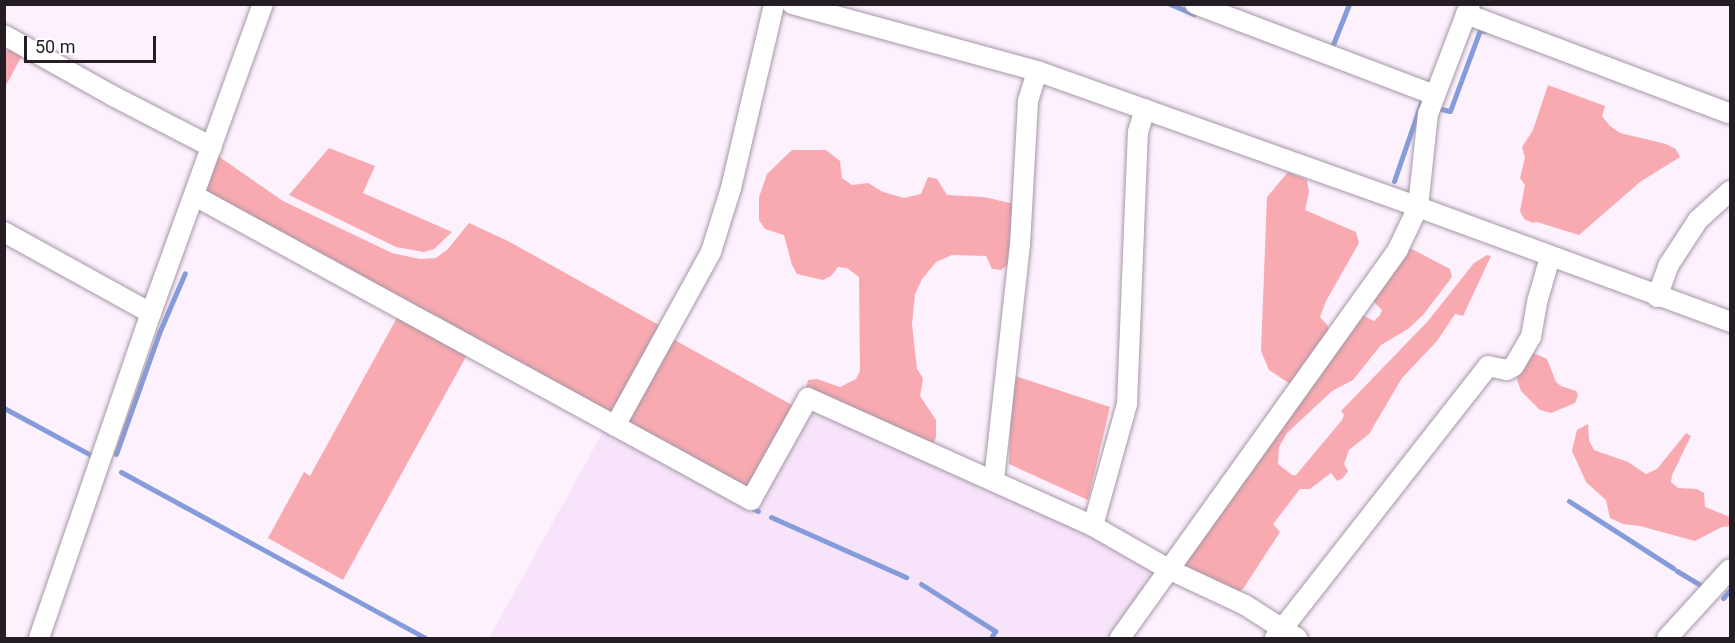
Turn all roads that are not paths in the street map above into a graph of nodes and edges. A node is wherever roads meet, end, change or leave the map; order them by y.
1 (262, 4) edge
2 (774, 4) edge
3 (792, 4) edge
4 (1199, 5) edge
5 (1468, 9) edge
6 (4, 35) edge
7 (1037, 71) junction
8 (1435, 95) junction
9 (1145, 109) junction
10 (1731, 114) edge
11 (212, 147) junction
12 (1731, 191) edge
13 (195, 196) junction
14 (1419, 207) junction
15 (4, 232) edge
16 (1550, 257) junction
17 (1657, 297) junction
18 (151, 313) junction
19 (1731, 322) edge
20 (615, 426) junction
21 (994, 480) junction
22 (1093, 526) junction
23 (1168, 569) junction
24 (1731, 569) edge
25 (1285, 636) edge
26 (39, 639) edge
27 (1120, 639) edge
28 (1668, 639) edge

1 - 11 street
2 - 20 street
3 - 7 street
4 - 8 street
5 - 8 street
5 - 10 street
6 - 11 street
7 - 9 street
7 - 21 street
8 - 14 street
9 - 14 street
9 - 22 street
11 - 13 street
12 - 17 street
13 - 18 street
13 - 20 street
14 - 16 street
14 - 23 street
15 - 18 street
16 - 17 street
16 - 25 street
17 - 19 street
18 - 26 street
20 - 21 street
21 - 22 street
22 - 23 street
23 - 25 street
23 - 27 street
24 - 28 street

